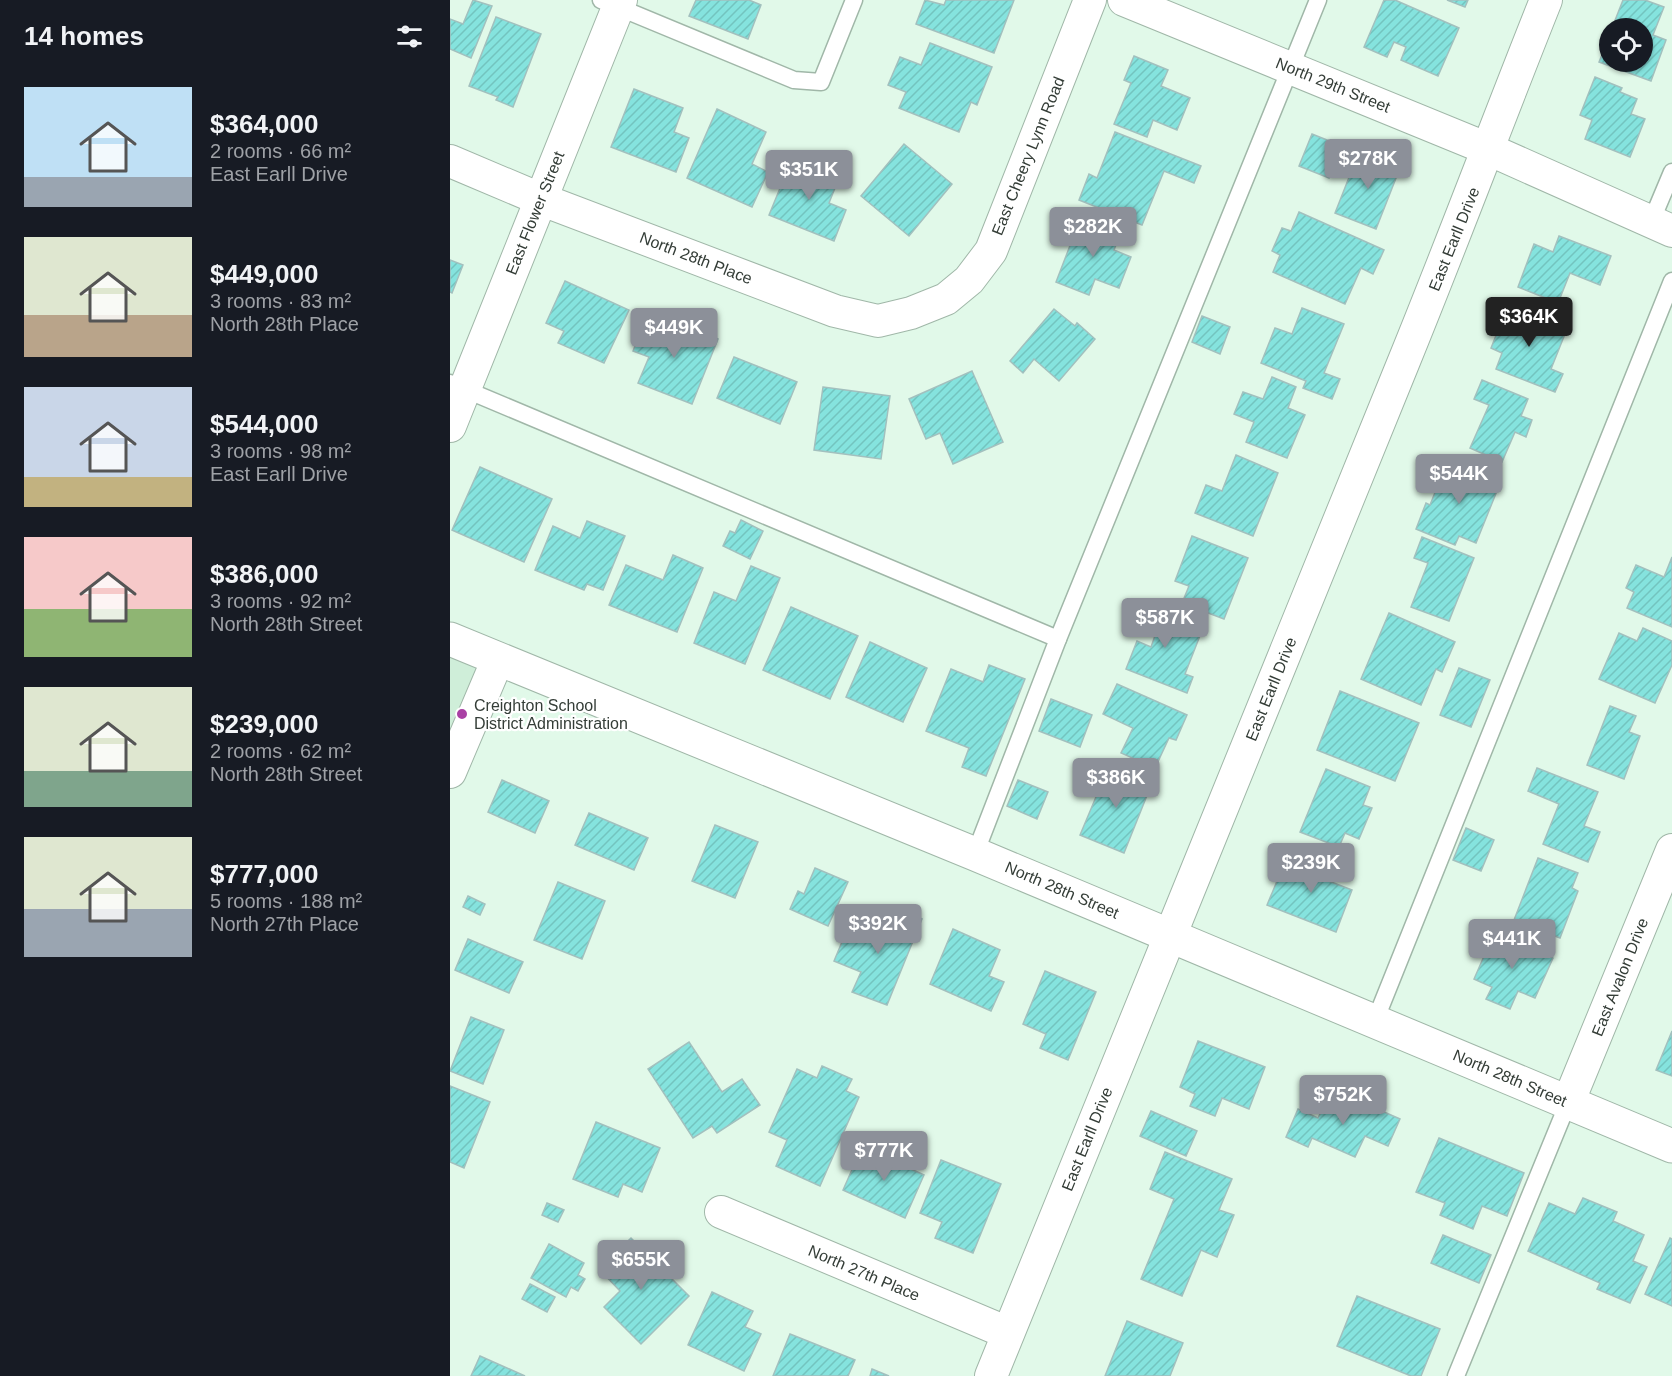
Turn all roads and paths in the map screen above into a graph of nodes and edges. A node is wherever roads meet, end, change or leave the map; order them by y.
1 (854, 0) edge
2 (1090, 0) edge
3 (1124, 0) edge
4 (1318, 0) edge
5 (1546, 0) edge
6 (613, 2) edge
7 (1289, 68) junction
8 (1488, 149) junction
9 (450, 161) edge
10 (1672, 172) edge
11 (540, 199) junction
12 (1662, 226) edge
13 (1672, 281) edge
14 (946, 299) joint
15 (457, 386) edge
16 (450, 426) edge
17 (450, 639) edge
18 (1058, 639) junction
19 (498, 658) junction
20 (450, 772) edge
21 (1672, 850) edge
22 (975, 854) junction
23 (1170, 935) junction
24 (1375, 1021) junction
25 (1568, 1103) junction
26 (1672, 1146) edge
27 (721, 1212) dead end
28 (1008, 1333) junction
29 (991, 1376) edge
30 (1456, 1376) edge

1 - 6 lane
2 - 14 street, East Cheery Lynn Road
3 - 7 street, North 29th Street
4 - 7 lane
5 - 8 street, East Earll Drive
6 - 11 street, East Flower Street
7 - 8 street, North 29th Street
7 - 18 lane
8 - 12 street, North 29th Street
8 - 23 street, East Earll Drive
9 - 11 street, North 28th Place
10 - 12 lane
11 - 14 street, North 28th Place
11 - 15 street, East Flower Street
13 - 24 lane
15 - 16 street, East Flower Street
15 - 18 lane
17 - 19 street, North 28th Street
18 - 22 lane
19 - 20 street
19 - 22 street, North 28th Street
21 - 25 street, East Avalon Drive
22 - 23 street, North 28th Street
23 - 24 street, North 28th Street
23 - 28 street, East Earll Drive
24 - 25 street, North 28th Street
25 - 26 street, North 28th Street
25 - 30 lane
27 - 28 street, North 27th Place
28 - 29 street, East Earll Drive

